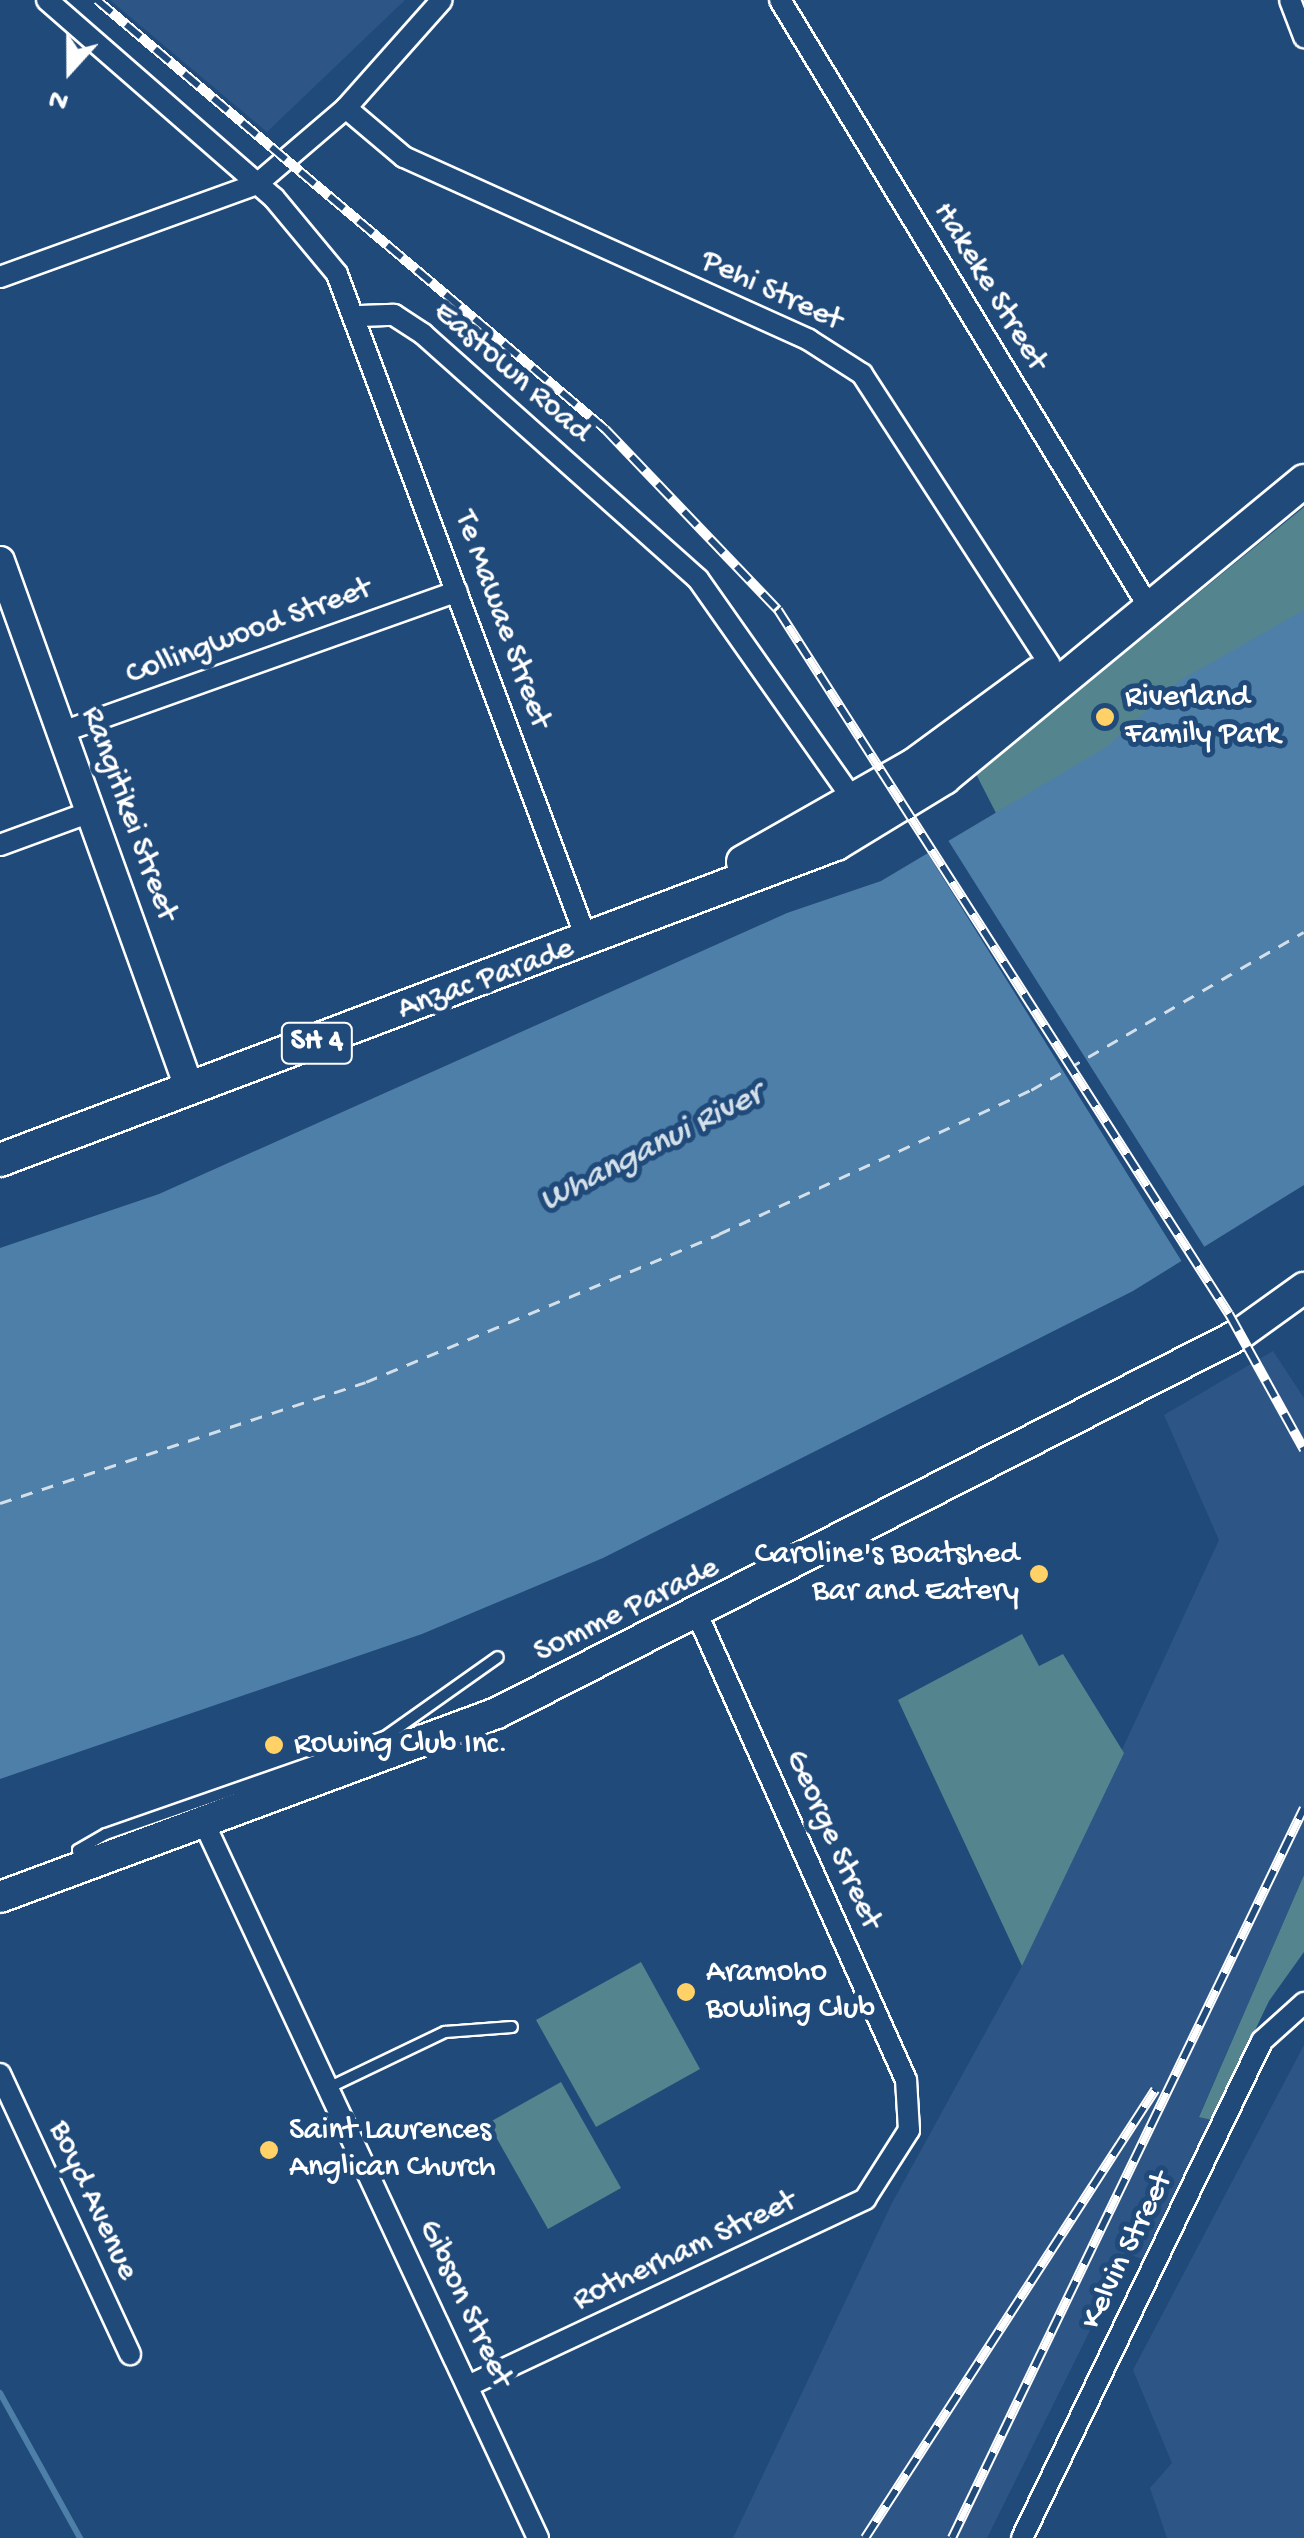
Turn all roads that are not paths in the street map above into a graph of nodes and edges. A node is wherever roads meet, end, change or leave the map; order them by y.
1 (47, 0) edge
2 (442, 0) edge
3 (780, 0) edge
4 (1290, 0) edge
5 (1304, 38) edge
6 (346, 108) junction
7 (257, 184) junction
8 (0, 277) edge
9 (360, 316) junction
10 (1304, 482) edge
11 (0, 561) edge
12 (457, 591) junction
13 (1140, 610) junction
14 (1050, 665) junction
15 (62, 732) junction
16 (855, 802) junction
17 (90, 812) junction
18 (0, 845) edge
19 (634, 922) junction
20 (588, 942) junction
21 (190, 1090) junction
22 (0, 1160) edge
23 (1304, 1288) edge
24 (698, 1616) junction
25 (498, 1657) dead end
26 (204, 1825) junction
27 (82, 1869) junction
28 (0, 1896) edge
29 (1304, 2003) edge
30 (512, 2027) dead end
31 (0, 2074) edge
32 (328, 2088) junction
33 (903, 2148) joint
34 (130, 2354) dead end
35 (470, 2385) junction
36 (538, 2538) edge
37 (1022, 2538) edge

1 - 7 street
2 - 6 street
3 - 13 street, Hakeke Street
4 - 5 street
6 - 7 street
6 - 14 street, Pehi Street
7 - 8 street
7 - 9 street
9 - 12 street, Te Mawae Street
9 - 16 street, Eastown Road
10 - 13 main road, Anzac Parade / SH 4
11 - 15 street, Rangitikei Street
12 - 15 street, Collingwood Street
12 - 20 street, Te Mawae Street
13 - 14 main road, Anzac Parade / SH 4
13 - 19 main road, Anzac Parade / SH 4
14 - 16 main road, Anzac Parade / SH 4
15 - 17 street, Rangitikei Street
16 - 19 main road, Anzac Parade / SH 4
17 - 18 street
17 - 21 street, Rangitikei Street
19 - 20 main road, Anzac Parade / SH 4
20 - 21 main road, Anzac Parade / SH 4
21 - 22 main road, Anzac Parade / SH 4
23 - 24 main road, Somme Parade
24 - 26 main road, Somme Parade
24 - 33 street, George Street
25 - 27 lane
26 - 27 main road, Somme Parade
26 - 32 street, Gibson Street
27 - 28 main road, Somme Parade
29 - 37 street, Kelvin Street
30 - 32 lane
31 - 34 street, Boyd Avenue
32 - 35 street, Gibson Street
33 - 35 street, Rotherham Street
35 - 36 street, Gibson Street

